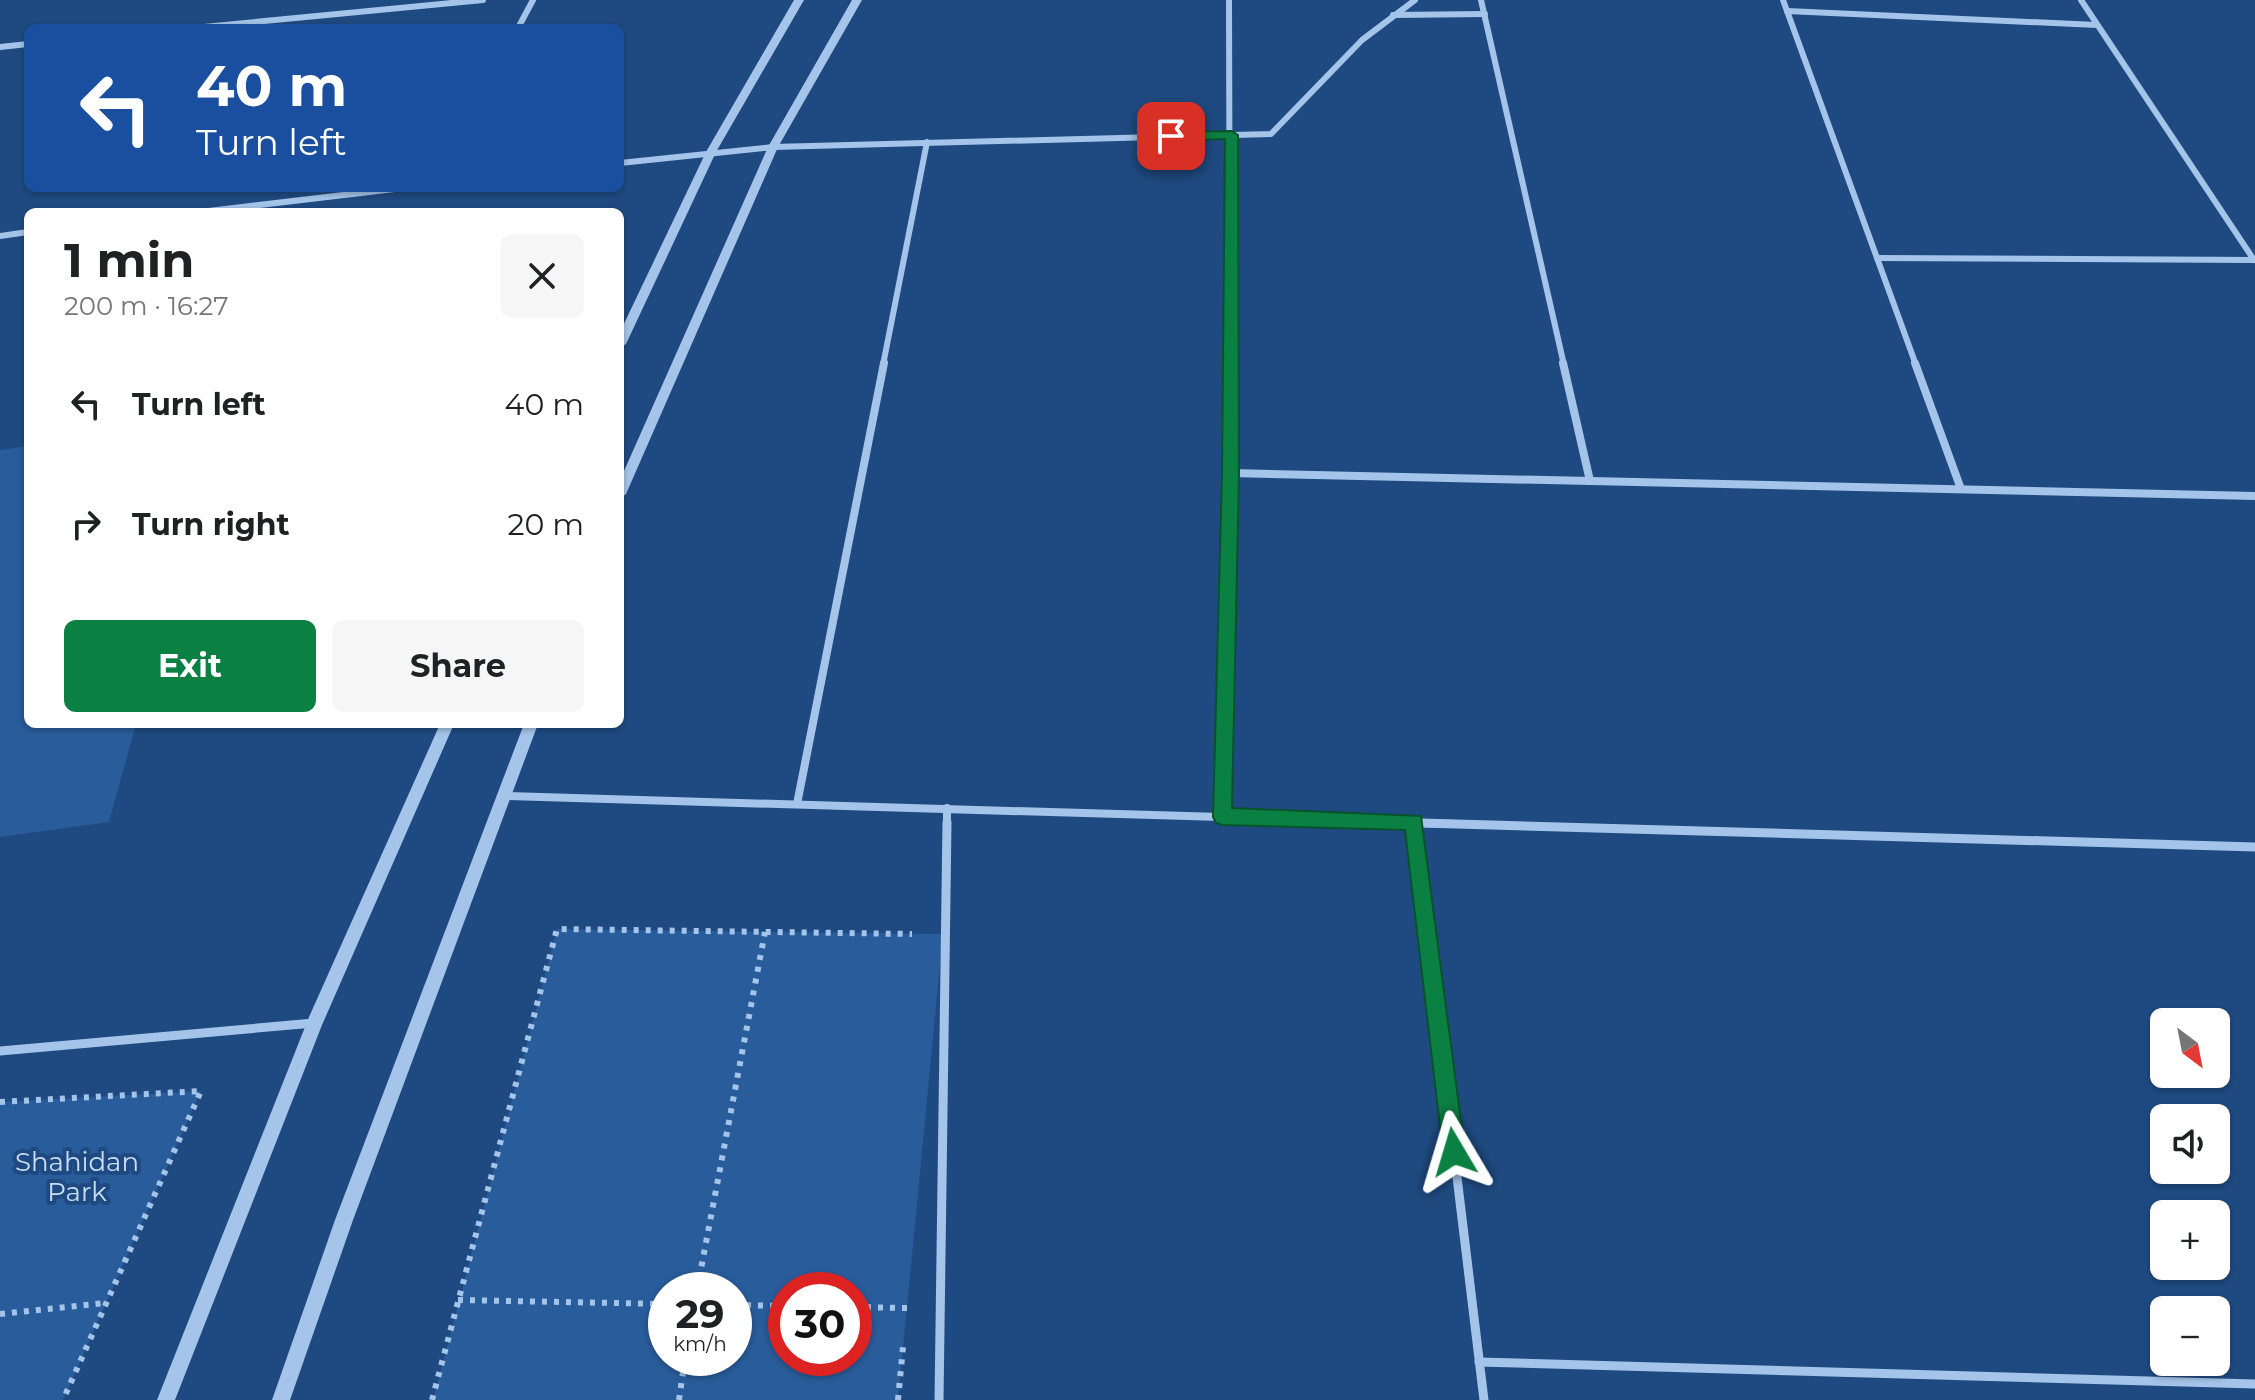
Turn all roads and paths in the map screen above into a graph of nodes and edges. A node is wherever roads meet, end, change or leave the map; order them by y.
1 (483, 0) edge
2 (533, 0) edge
3 (799, 0) edge
4 (857, 0) edge
5 (1229, 0) edge
6 (1415, 0) edge
7 (1481, 0) edge
8 (1783, 0) edge
9 (2081, 0) edge
10 (1787, 11) junction
11 (1485, 14) junction
12 (1393, 15) junction
13 (234, 24) edge
14 (520, 24) edge
15 (2097, 25) junction
16 (24, 44) edge
17 (0, 47) edge
18 (1232, 135) junction
19 (927, 142) junction
20 (773, 147) junction
21 (711, 152) junction
22 (624, 163) edge
23 (369, 192) edge
24 (234, 208) edge
25 (24, 233) edge
26 (0, 236) edge
27 (1877, 258) junction
28 (2254, 260) edge
29 (624, 336) edge
30 (1230, 473) junction
31 (1590, 481) junction
32 (624, 485) edge
33 (1961, 489) junction
34 (2255, 496) edge
35 (445, 728) edge
36 (529, 728) edge
37 (503, 796) junction
38 (797, 804) junction
39 (947, 808) junction
40 (1222, 817) junction
41 (1414, 822) junction
42 (2255, 847) edge
43 (765, 932) junction
44 (928, 934) dead end
45 (315, 1023) junction
46 (0, 1051) edge
47 (0, 1102) edge
48 (700, 1272) edge
49 (908, 1292) dead end
50 (458, 1300) junction
51 (106, 1303) junction
52 (648, 1304) edge
53 (872, 1307) edge
54 (907, 1308) junction
55 (0, 1314) edge
56 (905, 1323) dead end
57 (904, 1339) dead end
58 (1479, 1362) junction
59 (682, 1376) edge
60 (2255, 1384) edge
61 (63, 1400) edge
62 (166, 1400) edge
63 (281, 1400) edge
64 (432, 1400) edge
65 (679, 1400) edge
66 (898, 1400) edge
67 (939, 1400) edge
68 (1484, 1400) edge

1 - 13 street
2 - 14 street
3 - 21 street
4 - 20 street
5 - 18 street
6 - 12 street
7 - 11 street
8 - 10 street
9 - 15 street
10 - 15 street
10 - 27 street
11 - 12 street
11 - 31 street
12 - 18 street
15 - 28 street
16 - 17 street
18 - 19 street
18 - 30 street
19 - 20 street
19 - 38 street
20 - 21 street
20 - 32 street
21 - 22 street
21 - 29 street
23 - 24 street
25 - 26 street
27 - 28 street
27 - 33 street
30 - 31 street
30 - 40 street
31 - 33 street
33 - 34 street
35 - 45 street
36 - 37 street
37 - 38 street
37 - 63 street
38 - 39 street
39 - 40 street
39 - 67 street
40 - 41 street
41 - 42 street
41 - 58 street
43 - 44 path
43 - 48 path
43 - 50 path
45 - 46 street
45 - 62 street
47 - 51 path
49 - 54 path
50 - 52 path
50 - 64 path
51 - 55 path
51 - 61 path
53 - 54 path
54 - 56 path
57 - 66 path
58 - 60 street
58 - 68 street
59 - 65 path

